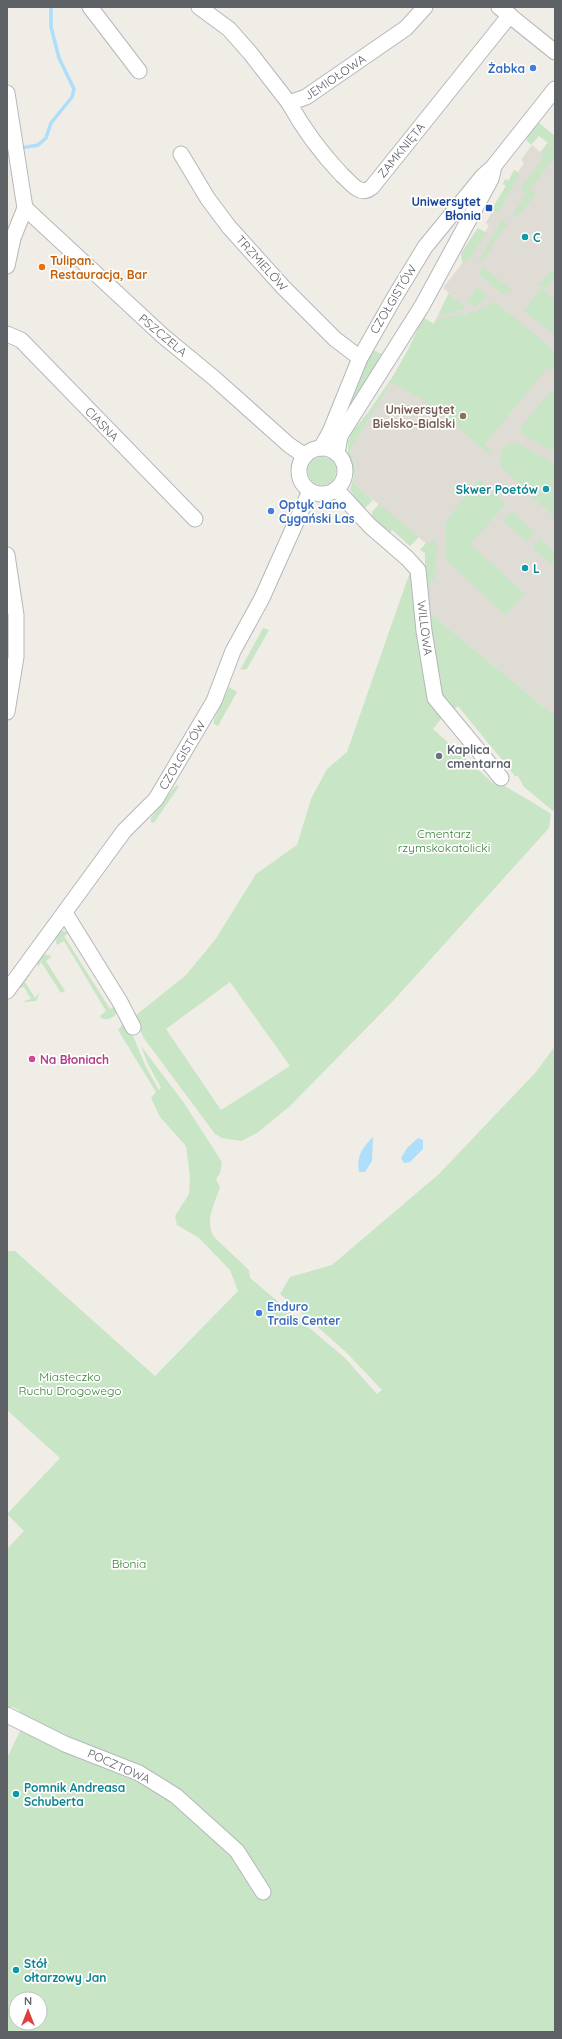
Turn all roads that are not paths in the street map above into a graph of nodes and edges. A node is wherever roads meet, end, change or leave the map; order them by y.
1 (90, 7) edge
2 (199, 7) edge
3 (425, 7) edge
4 (505, 11) edge
5 (555, 52) edge
6 (139, 71) dead end
7 (555, 89) edge
8 (7, 93) edge
9 (289, 103) junction
10 (181, 154) dead end
11 (493, 167) junction
12 (25, 208) junction
13 (7, 266) edge
14 (7, 334) edge
15 (360, 358) junction
16 (321, 448) junction
17 (337, 454) junction
18 (305, 456) junction
19 (336, 489) junction
20 (310, 491) junction
21 (195, 519) dead end
22 (7, 555) edge
23 (11, 614) edge
24 (7, 712) edge
25 (501, 778) dead end
26 (65, 913) junction
27 (7, 991) edge
28 (133, 1027) dead end
29 (7, 1715) edge
30 (263, 1892) dead end

1 - 6 street
2 - 9 street, JEMIOŁOWA
3 - 9 street, JEMIOŁOWA
4 - 5 street
4 - 9 street, ZAMKNIĘTA
7 - 11 street, CZOŁGISTÓW
8 - 12 street
10 - 15 street, TRZMIELÓW
11 - 15 street, CZOŁGISTÓW
11 - 17 street, CZOŁGISTÓW
12 - 13 street
12 - 18 street, PSZCZELA
14 - 21 street, CIASNA
15 - 16 street, CZOŁGISTÓW
16 - 17 street
16 - 18 street
17 - 19 street
18 - 20 street
19 - 20 street
19 - 25 street, WILLOWA
20 - 26 street, CZOŁGISTÓW
22 - 23 street
23 - 24 street
26 - 27 street, CZOŁGISTÓW
26 - 28 street
29 - 30 street, POCZTOWA

